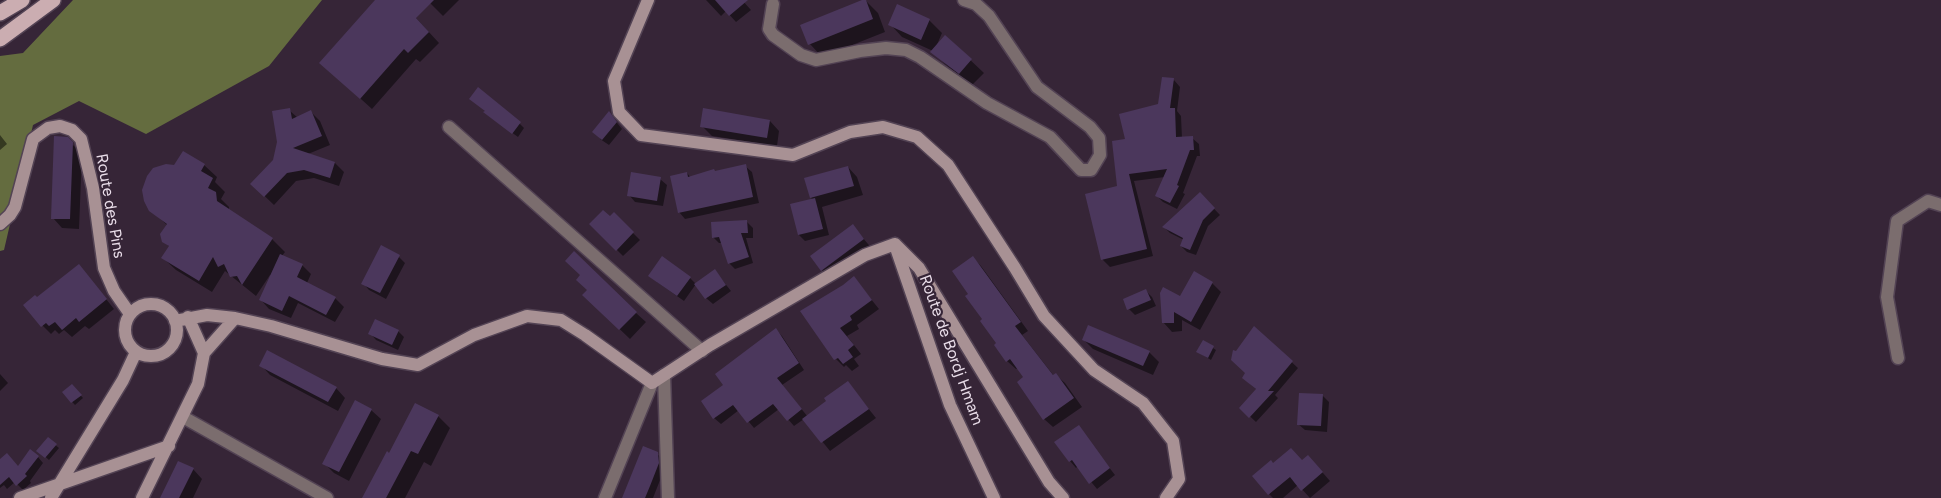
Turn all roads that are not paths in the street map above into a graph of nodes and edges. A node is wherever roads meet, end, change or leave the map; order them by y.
1 (22, 0) edge
2 (53, 0) edge
3 (648, 0) edge
4 (964, 0) edge
5 (775, 1) edge
6 (0, 13) edge
7 (4, 35) edge
8 (449, 127) dead end
9 (1941, 205) edge
10 (0, 224) edge
11 (895, 244) junction
12 (130, 314) junction
13 (188, 317) junction
14 (236, 318) junction
15 (175, 321) junction
16 (702, 351) junction
17 (136, 352) junction
18 (204, 353) junction
19 (1898, 358) dead end
20 (664, 375) junction
21 (652, 383) junction
22 (183, 417) junction
23 (169, 446) junction
24 (57, 486) junction
25 (20, 498) edge
26 (51, 498) edge
27 (142, 498) edge
28 (327, 498) edge
29 (605, 498) edge
30 (668, 498) edge
31 (994, 498) edge
32 (1063, 498) edge
33 (1166, 498) edge

1 - 6 main road
2 - 7 main road
3 - 33 street
4 - 5 street
8 - 16 street
9 - 19 street
10 - 12 street, Route des Pins
11 - 16 street
11 - 31 street, Route de Bordj Hmam
11 - 32 street
12 - 15 street
12 - 17 street
13 - 14 street
13 - 15 street
13 - 18 street
14 - 18 street
14 - 21 street
15 - 17 street
16 - 20 street
17 - 24 street
18 - 22 street
20 - 21 street
20 - 30 street
21 - 29 street
22 - 23 street
22 - 28 street
23 - 24 street
23 - 27 street
24 - 25 street
24 - 26 street

